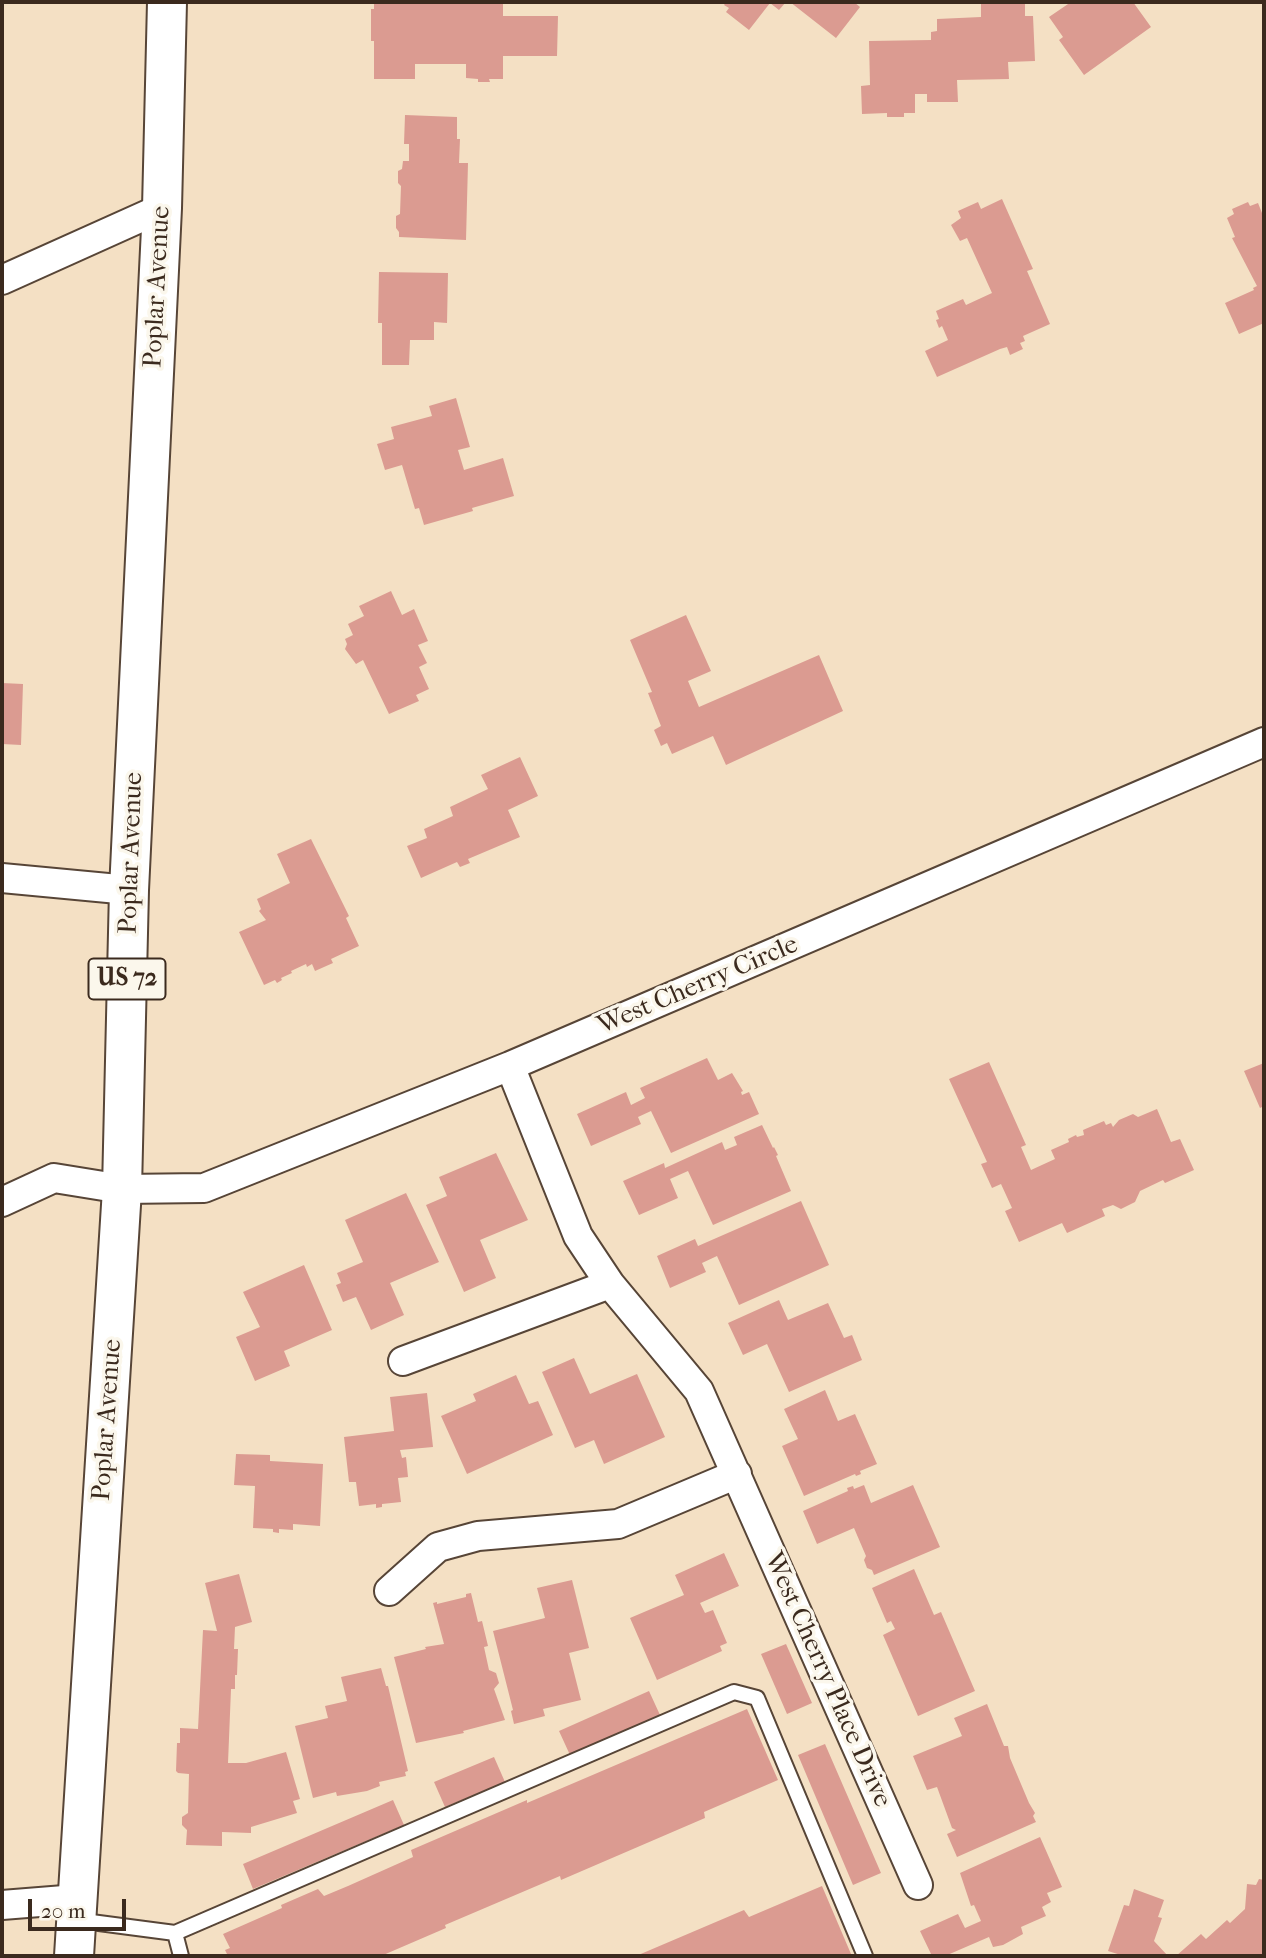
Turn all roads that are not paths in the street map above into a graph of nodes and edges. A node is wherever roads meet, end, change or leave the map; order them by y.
1 (167, 2) edge
2 (162, 208) junction
3 (2, 280) edge
4 (1264, 742) edge
5 (2, 878) edge
6 (129, 890) junction
7 (510, 1066) junction
8 (122, 1189) junction
9 (2, 1202) edge
10 (610, 1284) junction
11 (403, 1361) dead end
12 (737, 1475) junction
13 (389, 1591) dead end
14 (918, 1885) dead end
15 (2, 1905) edge
16 (75, 1925) edge
17 (175, 1933) junction
18 (181, 1956) edge
19 (865, 1956) edge

1 - 2 main road, Poplar Avenue / US 72
2 - 3 street
2 - 6 main road, Poplar Avenue / US 72
4 - 7 street, West Cherry Circle
5 - 6 street
6 - 8 main road, Poplar Avenue / US 72
7 - 8 street, West Cherry Circle
7 - 10 street, West Cherry Place Drive
8 - 9 street, West Cherry Circle
8 - 16 main road, Poplar Avenue / US 72
10 - 11 street
10 - 12 street, West Cherry Place Drive
12 - 13 street
12 - 14 street, West Cherry Place Drive
15 - 16 street
16 - 17 lane
17 - 18 lane
17 - 19 lane

